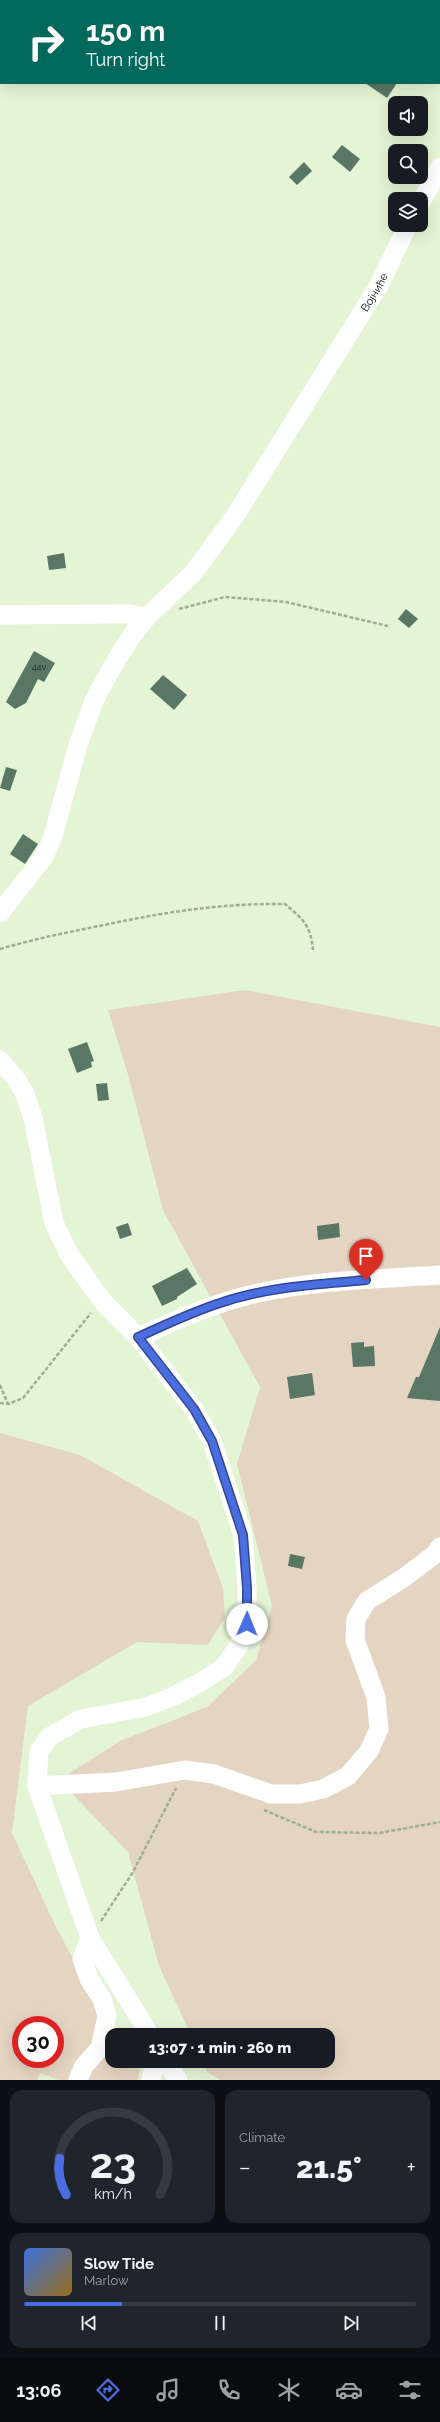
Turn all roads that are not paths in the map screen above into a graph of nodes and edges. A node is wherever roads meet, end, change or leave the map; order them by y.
1 (440, 167) edge
2 (426, 192) edge
3 (405, 232) edge
4 (0, 615) edge
5 (146, 618) junction
6 (0, 913) edge
7 (0, 1060) edge
8 (440, 1275) edge
9 (138, 1337) junction
10 (440, 1547) edge
11 (37, 1786) junction
12 (90, 1938) junction
13 (146, 2028) edge
14 (154, 2068) edge
15 (170, 2068) edge
16 (78, 2080) edge
17 (152, 2080) edge
18 (178, 2080) edge

1 - 2 street
3 - 5 street, Војниће
4 - 5 street
5 - 6 street, Војниће
7 - 9 street
8 - 9 street
9 - 11 street
10 - 11 street
11 - 12 street
12 - 13 street
12 - 16 street
14 - 17 street
15 - 18 street

